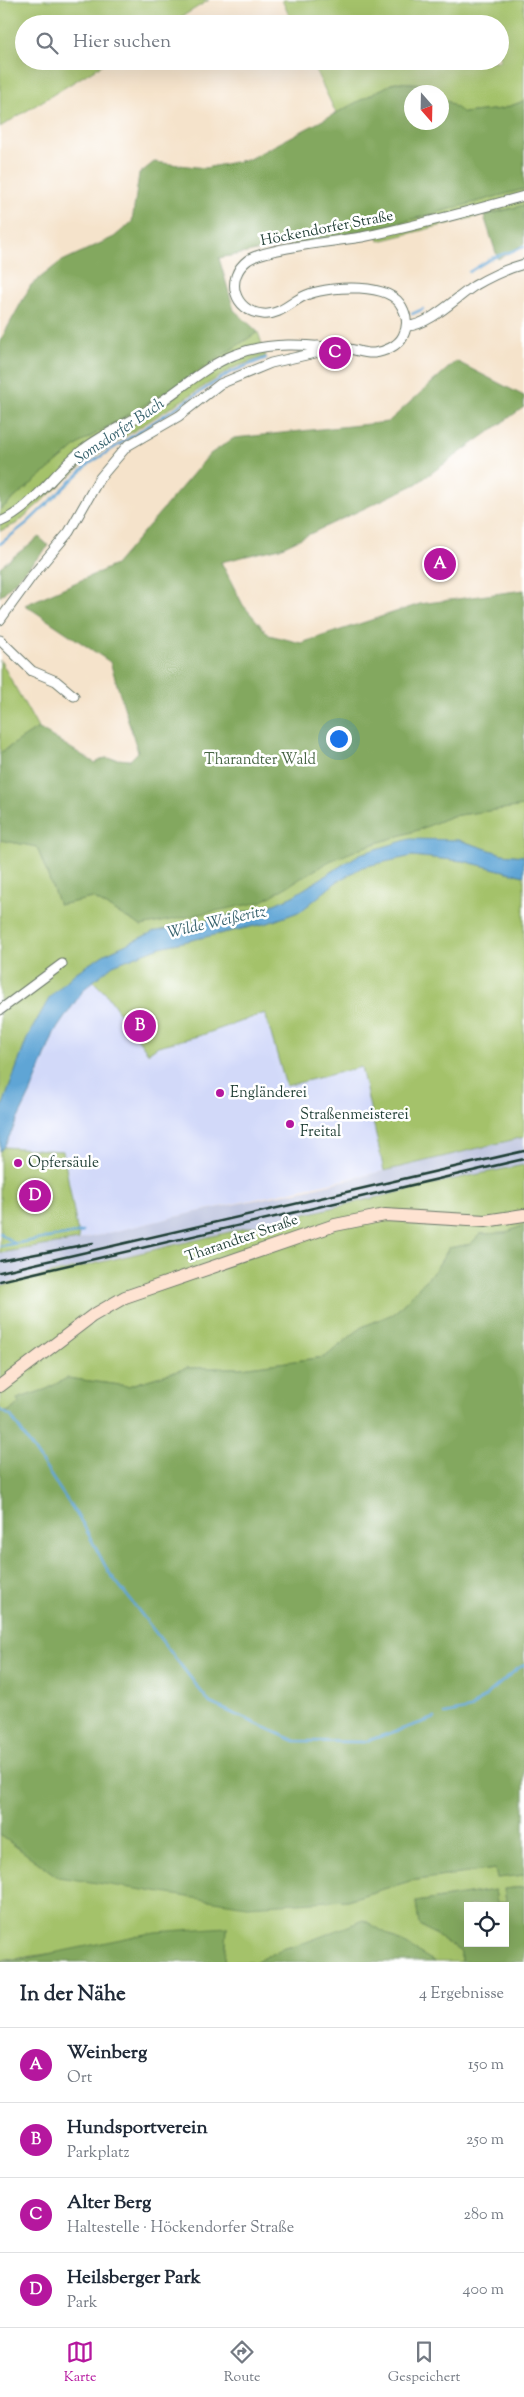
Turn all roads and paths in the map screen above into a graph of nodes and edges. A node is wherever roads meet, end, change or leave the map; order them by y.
1 (524, 196) edge
2 (524, 264) edge
3 (407, 326) junction
4 (318, 346) junction
5 (0, 522) edge
6 (0, 620) edge
7 (0, 640) edge
8 (74, 696) dead end
9 (62, 964) dead end
10 (0, 1010) edge
11 (524, 1215) edge
12 (0, 1386) edge

1 - 3 street, Höckendorfer Straße
2 - 3 street
3 - 4 street
4 - 5 street
4 - 6 street
7 - 8 street
9 - 10 street
11 - 12 main road, Tharandter Straße

